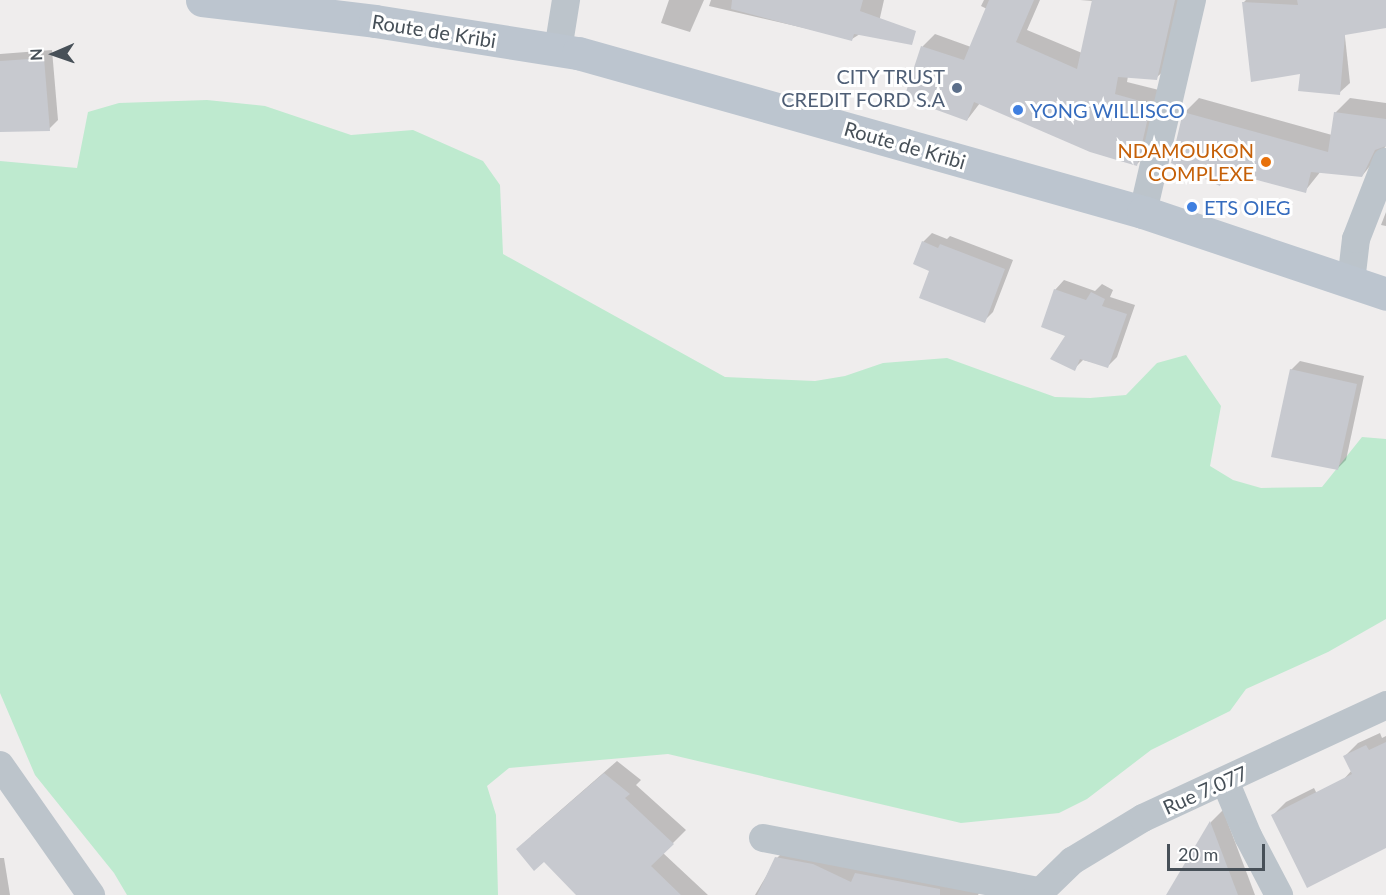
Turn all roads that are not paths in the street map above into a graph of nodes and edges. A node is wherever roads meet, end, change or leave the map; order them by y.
1 (202, 0) edge
2 (566, 0) edge
3 (1192, 0) edge
4 (311, 7) edge
5 (558, 50) junction
6 (1386, 162) edge
7 (1143, 212) junction
8 (1351, 282) junction
9 (1386, 294) edge
10 (1386, 705) edge
11 (0, 765) edge
12 (1225, 781) junction
13 (763, 838) dead end
14 (1037, 893) edge
15 (91, 895) edge
16 (1279, 895) edge

1 - 4 main road, Route de Kribi
2 - 5 street
3 - 7 street
4 - 5 main road, Route de Kribi
5 - 7 main road, Route de Kribi
6 - 8 street
7 - 8 main road, Route de Kribi
8 - 9 main road, Route de Kribi
10 - 12 street, Rue 7.077
11 - 15 street
12 - 14 street, Rue 7.077
12 - 16 street
13 - 14 street

